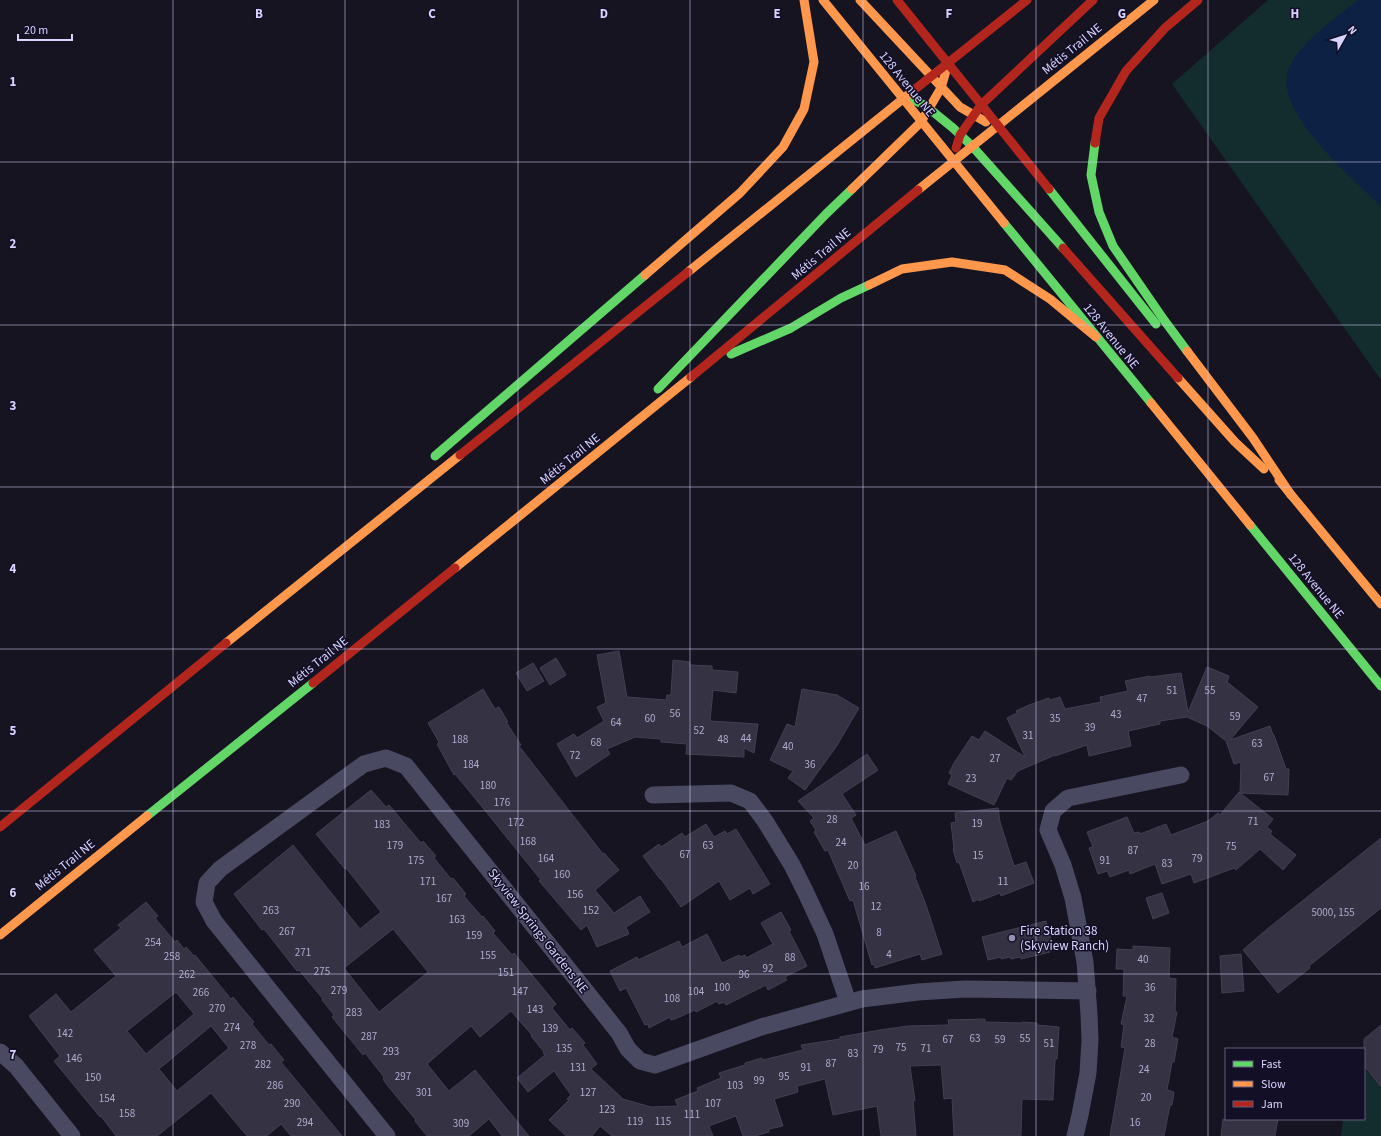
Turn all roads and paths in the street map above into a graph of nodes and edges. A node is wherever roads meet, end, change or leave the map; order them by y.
1 (804, 0) edge
2 (823, 0) edge
3 (860, 0) edge
4 (897, 0) edge
5 (1027, 0) edge
6 (1093, 0) edge
7 (1154, 0) edge
8 (1198, 0) edge
9 (948, 64) junction
10 (930, 77) junction
11 (941, 88) junction
12 (903, 99) junction
13 (981, 105) junction
14 (930, 109) junction
15 (974, 114) junction
16 (921, 122) junction
17 (998, 125) junction
18 (960, 135) junction
19 (972, 146) junction
20 (953, 161) junction
21 (1096, 337) junction
22 (705, 366) junction
23 (595, 455) junction
24 (428, 462) dead end
25 (1291, 495) junction
26 (370, 515) dead end
27 (341, 550) junction
28 (1381, 604) edge
29 (1381, 686) edge
30 (1181, 775) dead end
31 (652, 795) dead end
32 (0, 826) edge
33 (0, 935) edge
34 (1088, 991) junction
35 (848, 1002) junction
36 (0, 1052) edge
37 (72, 1136) edge
38 (387, 1136) edge
39 (1075, 1136) edge

1 - 24 main road
2 - 12 main road, 128 Avenue NE
3 - 10 main road
4 - 9 main road
5 - 9 main road
6 - 13 main road
7 - 17 main road, Métis Trail NE
8 - 25 main road
9 - 10 main road
9 - 11 main road
9 - 13 main road
10 - 11 main road
10 - 12 main road
11 - 14 main road
11 - 15 main road
12 - 14 main road
12 - 16 main road, 128 Avenue NE
12 - 27 main road
13 - 15 main road
13 - 17 main road
14 - 16 main road
14 - 18 main road
15 - 17 main road
15 - 18 main road
16 - 20 main road, 128 Avenue NE
16 - 23 main road
17 - 19 main road, Métis Trail NE
17 - 25 main road
18 - 19 main road
18 - 20 main road
19 - 20 main road, Métis Trail NE
19 - 25 main road
20 - 21 main road, 128 Avenue NE
20 - 22 main road, Métis Trail NE
21 - 22 main road
21 - 29 main road, 128 Avenue NE
22 - 23 main road, Métis Trail NE
23 - 33 main road, Métis Trail NE
25 - 28 main road
26 - 27 main road
27 - 32 main road
30 - 34 street
31 - 35 street
34 - 35 street, Skyview Springs Gardens NE
34 - 39 street
35 - 38 street, Skyview Springs Gardens NE
36 - 37 street

